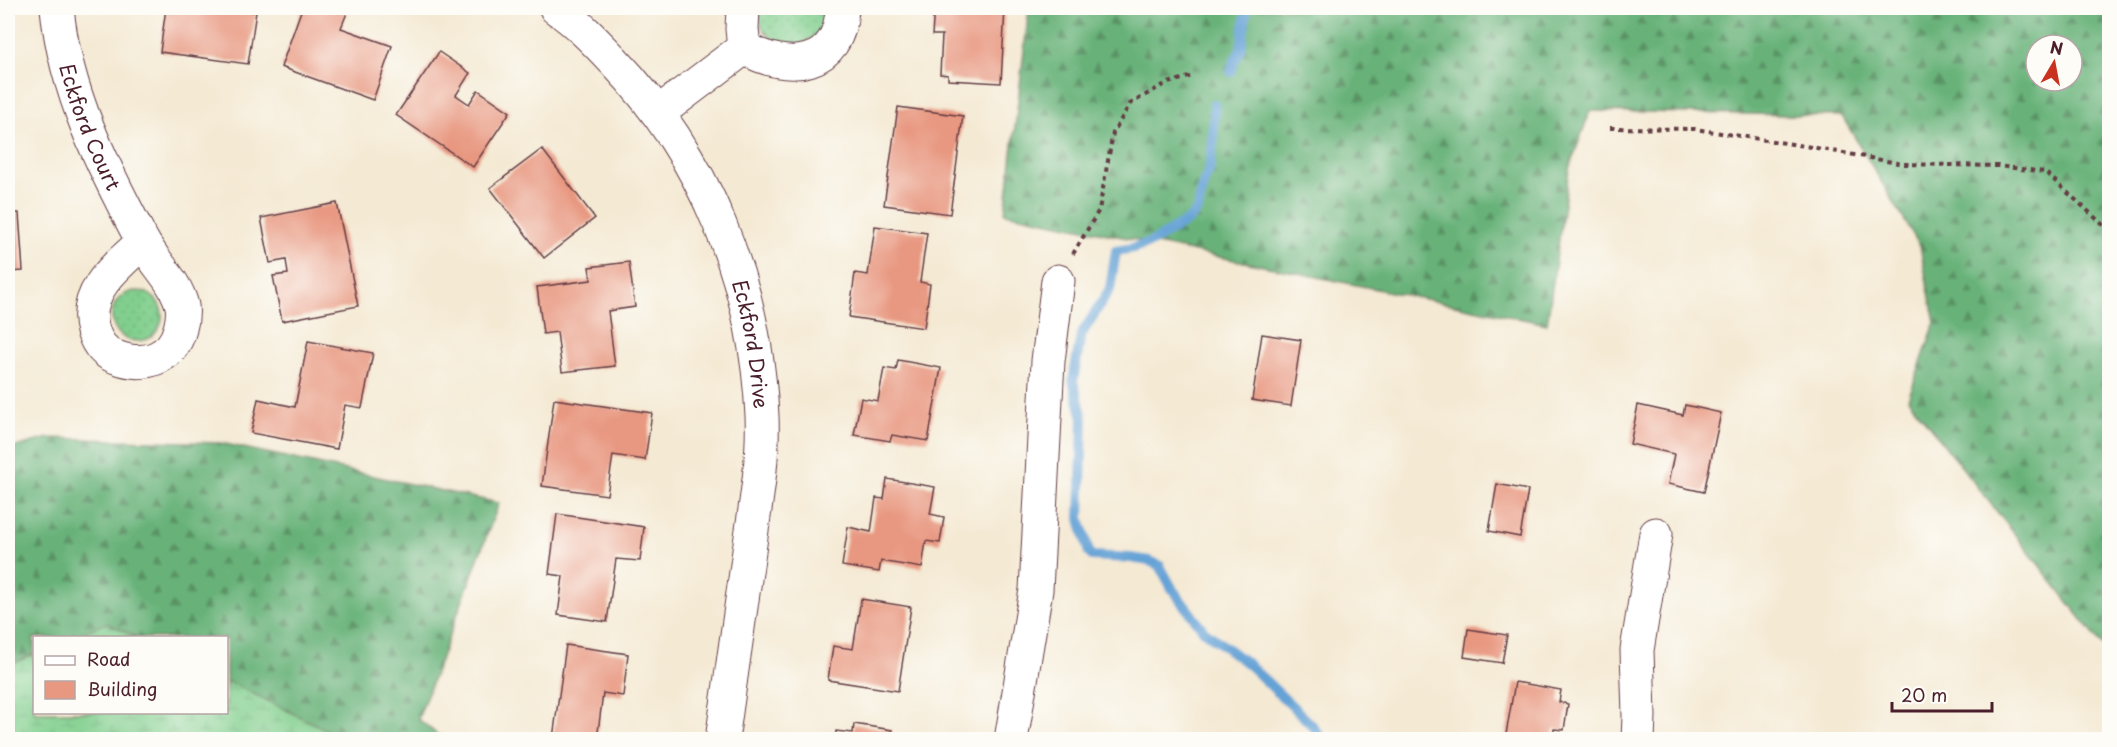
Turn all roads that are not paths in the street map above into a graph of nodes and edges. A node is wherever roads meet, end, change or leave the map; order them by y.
1 (57, 8) edge
2 (556, 8) edge
3 (743, 8) edge
4 (842, 8) edge
5 (744, 48) junction
6 (658, 112) junction
7 (143, 242) dead end
8 (1058, 281) road end
9 (1656, 534) dead end
10 (722, 740) edge
11 (1011, 740) edge
12 (1638, 740) edge

1 - 7 street, Eckford Court
2 - 6 street, Eckford Drive
3 - 5 street
4 - 5 street
5 - 6 street
6 - 10 street, Eckford Drive
8 - 11 street
9 - 12 street

